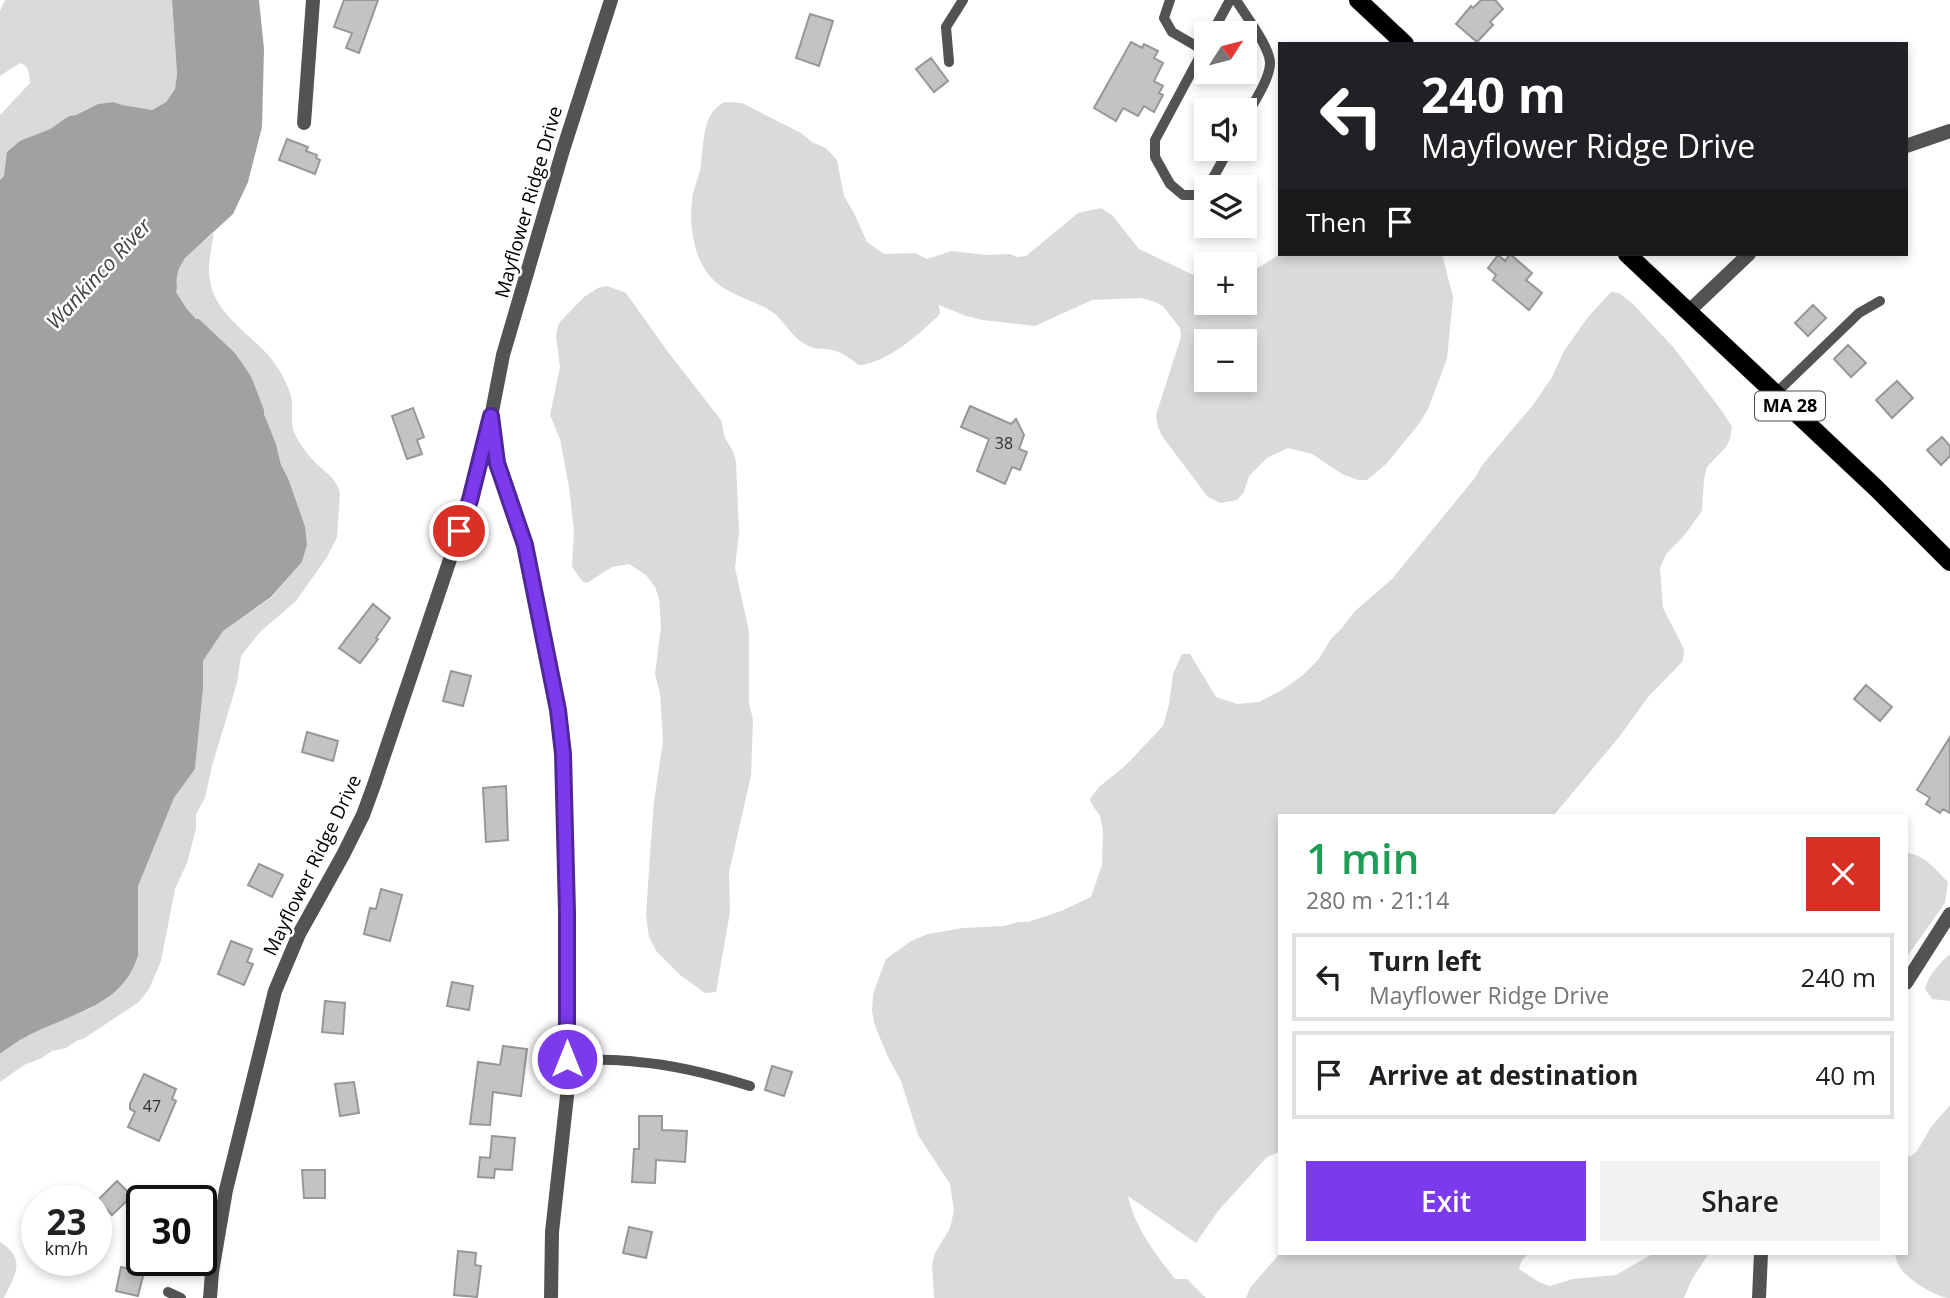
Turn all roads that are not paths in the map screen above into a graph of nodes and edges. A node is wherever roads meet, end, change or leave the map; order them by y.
1 (313, 0) edge
2 (611, 0) edge
3 (963, 0) edge
4 (1170, 0) edge
5 (1230, 0) edge
6 (1236, 0) edge
7 (1367, 3) edge
8 (1219, 21) edge
9 (1194, 42) edge
10 (1403, 42) edge
11 (949, 62) dead end
12 (1194, 67) edge
13 (1256, 98) edge
14 (303, 123) dead end
15 (1950, 131) edge
16 (1908, 145) edge
17 (1194, 195) edge
18 (1629, 256) edge
19 (1747, 256) edge
20 (1880, 301) dead end
21 (1689, 311) junction
22 (1776, 393) junction
23 (491, 416) junction
24 (1950, 562) edge
25 (1950, 914) edge
26 (1908, 980) edge
27 (567, 1059) junction
28 (750, 1086) dead end
29 (1761, 1255) edge
30 (167, 1292) dead end
31 (181, 1298) edge
32 (210, 1298) edge
33 (551, 1298) edge
34 (1759, 1298) edge

1 - 14 street
2 - 23 street, Mayflower Ridge Drive
3 - 11 lane
4 - 9 lane
5 - 8 lane
6 - 13 lane
7 - 10 main road
12 - 17 lane
15 - 16 street
18 - 21 main road, MA 28
19 - 21 street
20 - 22 lane
21 - 22 main road, MA 28
22 - 24 main road, MA 28
23 - 27 street, Mayflower Ridge Drive
23 - 32 street, Mayflower Ridge Drive
25 - 26 street
27 - 28 lane
27 - 33 street, Mayflower Ridge Drive
29 - 34 street
30 - 31 lane

